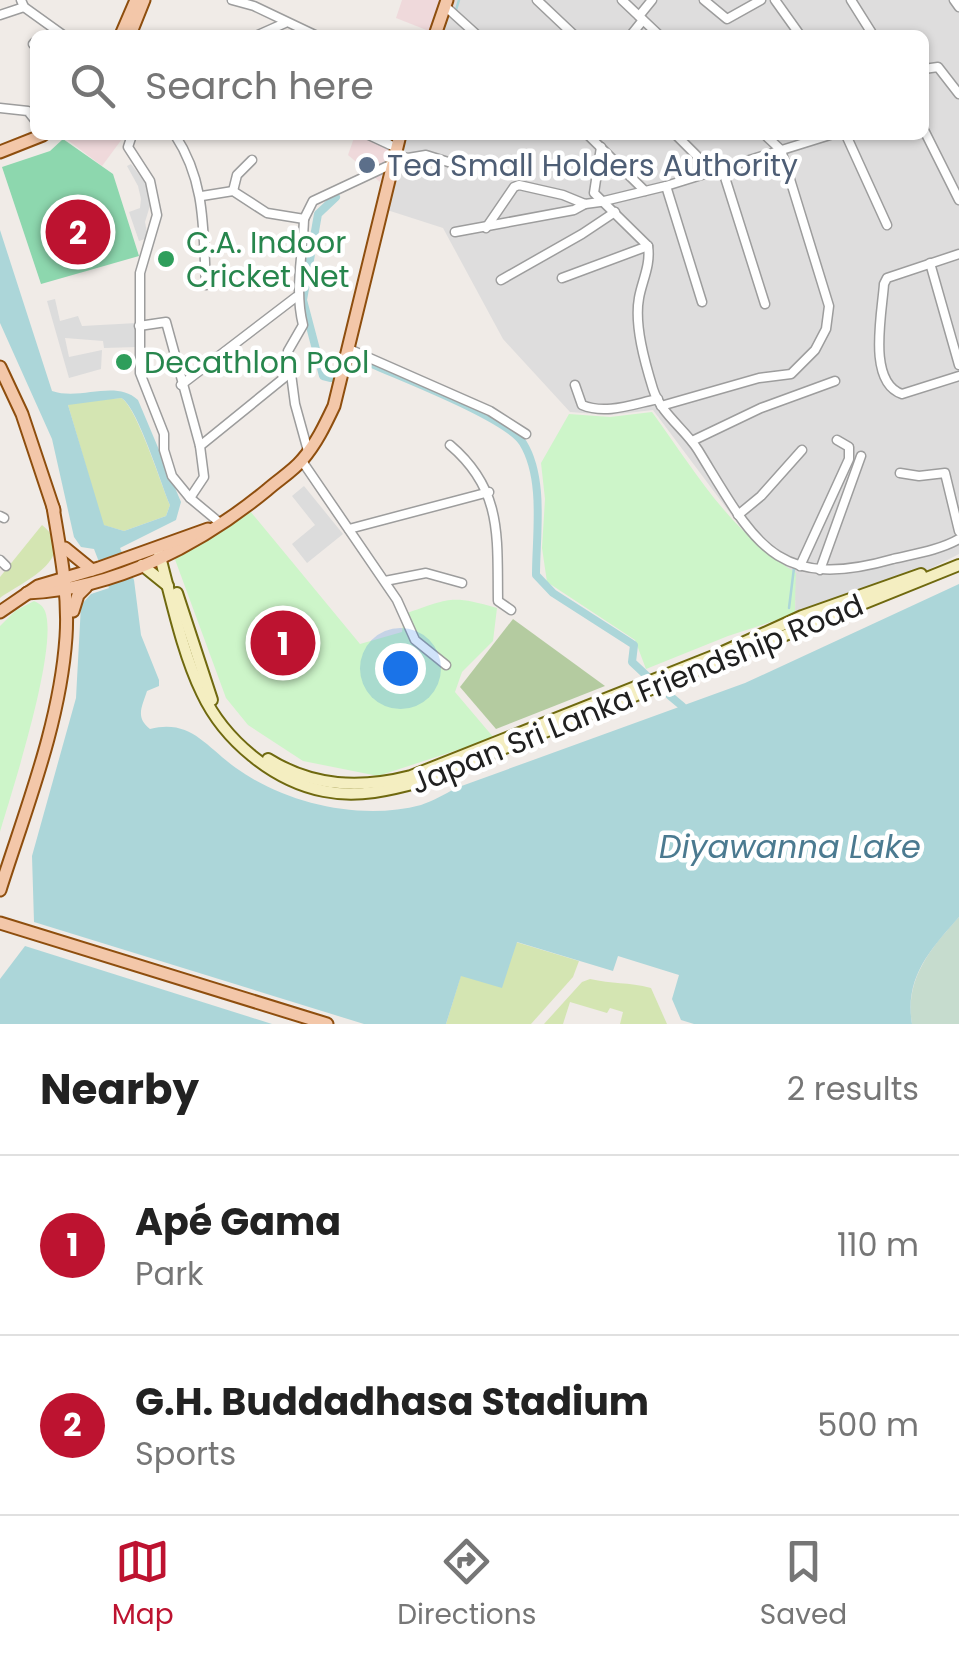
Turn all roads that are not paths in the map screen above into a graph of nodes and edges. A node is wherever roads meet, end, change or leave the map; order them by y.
1 (136, 0) edge
2 (144, 0) edge
3 (232, 0) edge
4 (537, 0) edge
5 (622, 0) edge
6 (652, 0) edge
7 (761, 0) edge
8 (775, 0) edge
9 (851, 0) edge
10 (954, 0) edge
11 (707, 1) edge
12 (446, 3) edge
13 (22, 4) edge
14 (959, 7) edge
15 (0, 14) edge
16 (641, 18) junction
17 (51, 26) junction
18 (291, 28) edge
19 (47, 30) edge
20 (56, 30) edge
21 (123, 30) edge
22 (132, 30) edge
23 (437, 30) edge
24 (472, 30) edge
25 (569, 30) edge
26 (633, 30) edge
27 (654, 30) edge
28 (796, 30) edge
29 (870, 30) edge
30 (929, 68) edge
31 (959, 94) edge
32 (0, 108) edge
33 (30, 111) edge
34 (30, 132) edge
35 (30, 140) edge
36 (130, 140) edge
37 (179, 140) edge
38 (594, 140) edge
39 (682, 140) edge
40 (770, 140) edge
41 (814, 140) edge
42 (848, 140) edge
43 (929, 140) edge
44 (0, 144) edge
45 (602, 147) junction
46 (396, 150) edge
47 (781, 150) junction
48 (0, 152) edge
49 (252, 160) dead end
50 (464, 167) dead end
51 (959, 167) edge
52 (717, 170) junction
53 (946, 173) junction
54 (666, 186) junction
55 (234, 191) junction
56 (645, 191) junction
57 (202, 196) junction
58 (959, 200) edge
59 (600, 202) junction
60 (585, 204) junction
61 (614, 212) junction
62 (304, 219) junction
63 (887, 224) dead end
64 (486, 228) junction
65 (456, 232) dead end
66 (648, 246) junction
67 (959, 254) edge
68 (930, 263) junction
69 (562, 278) dead end
70 (500, 280) dead end
71 (206, 284) dead end
72 (296, 297) junction
73 (702, 302) dead end
74 (764, 304) dead end
75 (139, 326) junction
76 (349, 349) junction
77 (959, 365) edge
78 (1, 371) edge
79 (290, 373) junction
80 (959, 376) edge
81 (834, 380) dead end
82 (181, 385) junction
83 (575, 385) dead end
84 (659, 402) junction
85 (526, 434) dead end
86 (837, 440) dead end
87 (692, 441) junction
88 (450, 445) dead end
89 (200, 446) junction
90 (802, 450) dead end
91 (305, 456) junction
92 (861, 456) dead end
93 (900, 472) dead end
94 (489, 492) junction
95 (190, 498) junction
96 (738, 515) junction
97 (216, 526) junction
98 (348, 529) junction
99 (959, 531) edge
100 (959, 539) edge
101 (62, 546) junction
102 (162, 551) junction
103 (139, 562) junction
104 (959, 562) edge
105 (800, 566) junction
106 (820, 570) junction
107 (95, 576) junction
108 (384, 581) junction
109 (69, 583) junction
110 (462, 583) dead end
111 (169, 586) junction
112 (33, 589) junction
113 (511, 610) dead end
114 (0, 612) edge
115 (73, 612) junction
116 (66, 636) junction
117 (446, 665) dead end
118 (0, 890) edge
119 (0, 927) edge
120 (302, 1024) edge
121 (328, 1024) edge

1 - 21 main road
2 - 22 main road
3 - 18 street
4 - 25 street
5 - 16 street
6 - 16 street
7 - 11 street
8 - 28 street
9 - 29 street
10 - 14 street
12 - 23 main road
12 - 24 street
13 - 15 street
13 - 17 street
16 - 26 street
16 - 27 street
17 - 19 street
17 - 20 street
30 - 31 street
32 - 33 street
34 - 44 main road
35 - 48 main road
36 - 75 street
37 - 57 street
38 - 45 street
39 - 52 street
40 - 47 street
41 - 47 street
42 - 63 street
43 - 53 street
45 - 56 street
45 - 59 street
46 - 50 street
46 - 62 street
46 - 76 main road
47 - 52 street
47 - 84 street
49 - 55 street
51 - 53 street
52 - 54 street
52 - 74 street
53 - 58 street
54 - 56 street
54 - 73 street
55 - 57 street
55 - 62 street
56 - 59 street
57 - 71 street
59 - 60 street
59 - 61 street
60 - 64 street
60 - 64 street
61 - 66 street
61 - 70 street
62 - 72 street
64 - 65 street
66 - 69 street
66 - 84 street
67 - 68 street
68 - 77 street
68 - 80 street
72 - 79 street
72 - 82 street
75 - 82 street
75 - 95 street
76 - 85 street
76 - 91 main road
78 - 101 main road
79 - 89 street
79 - 91 street
81 - 87 street
82 - 89 street
83 - 84 street
84 - 87 street
86 - 105 street
87 - 96 street
88 - 94 street
89 - 95 street
90 - 96 street
91 - 97 main road
91 - 98 street
92 - 106 street
93 - 99 street
94 - 98 street
94 - 113 street
95 - 97 street
96 - 105 street
97 - 102 main road
98 - 108 street
100 - 106 street
101 - 107 main road
101 - 109 main road
101 - 112 main road
102 - 103 main road
102 - 104 main road, Japan Sri Lanka Friendship Road
102 - 111 main road, Japan Sri Lanka Friendship Road
103 - 107 main road
103 - 111 main road
104 - 111 main road, Japan Sri Lanka Friendship Road
105 - 106 street
107 - 109 main road
107 - 115 main road
108 - 110 street
108 - 117 street
109 - 112 main road
109 - 115 main road
109 - 116 main road
112 - 114 main road
115 - 116 main road
116 - 118 main road
119 - 120 main road
119 - 121 main road

